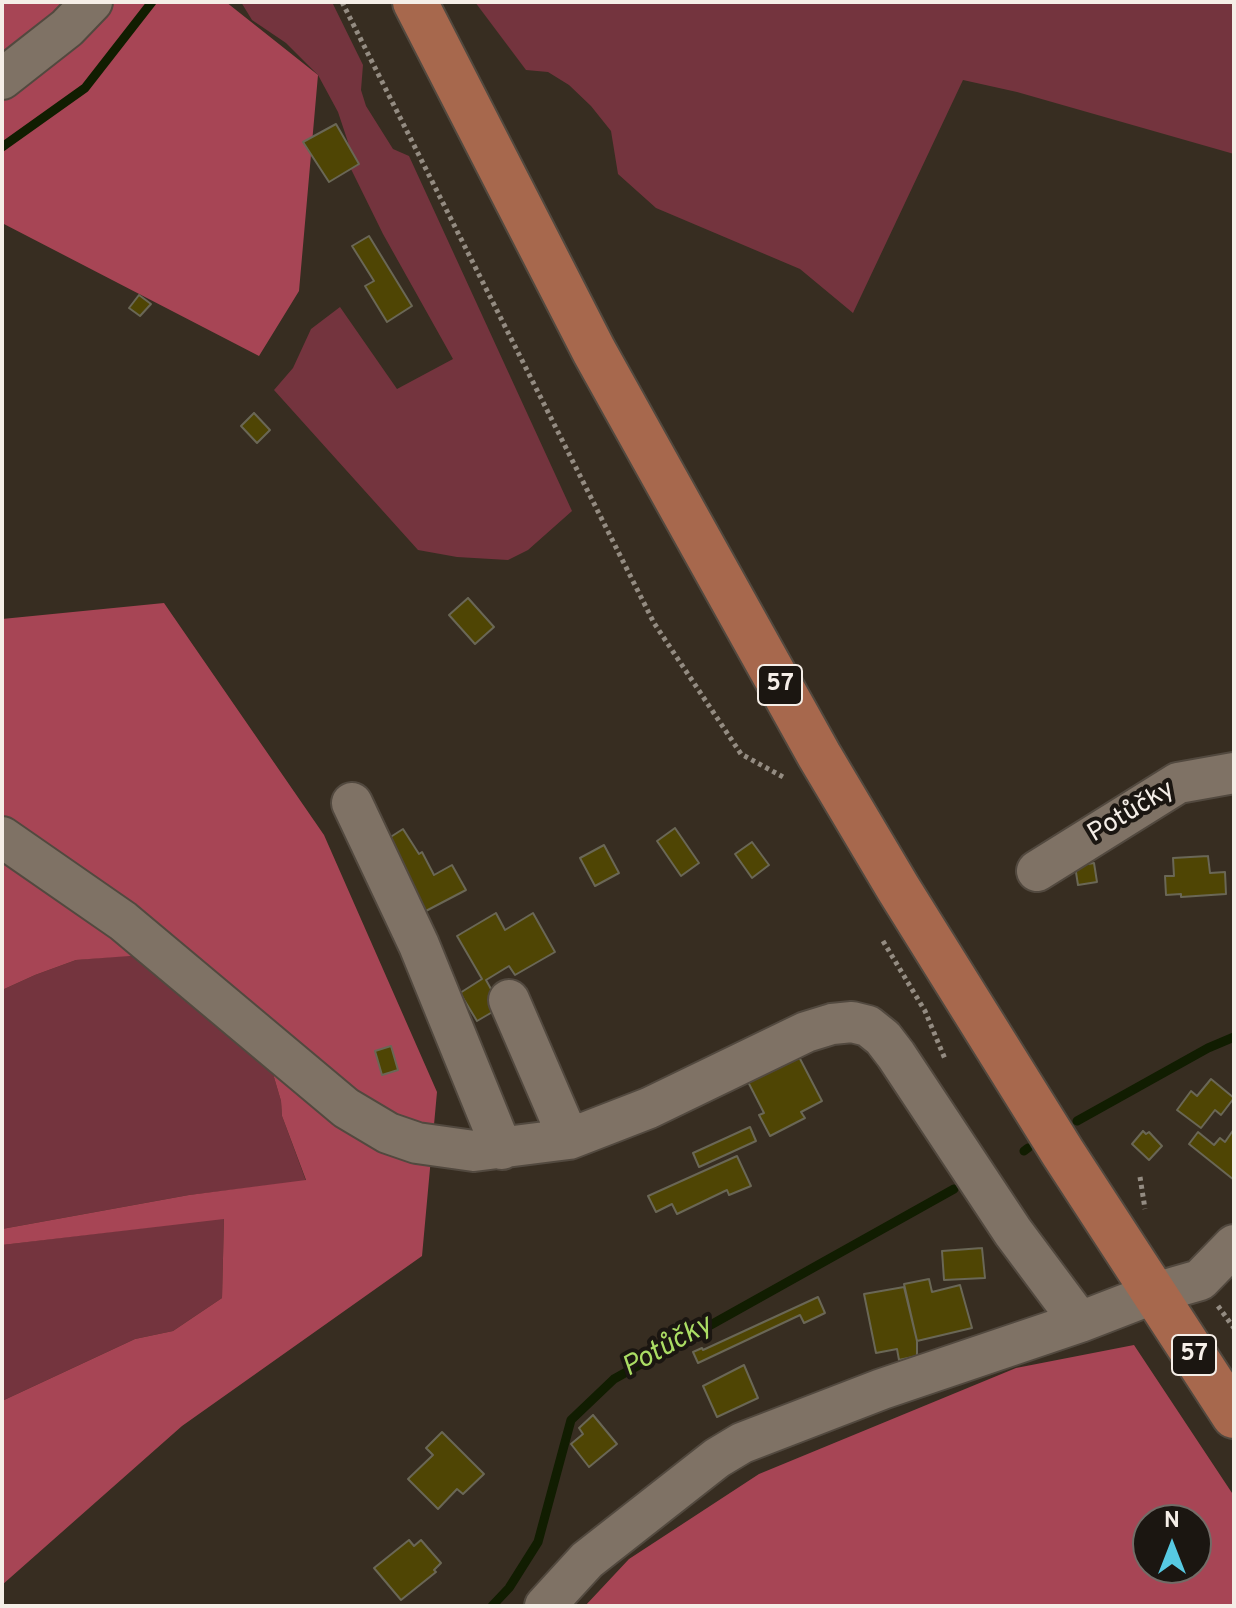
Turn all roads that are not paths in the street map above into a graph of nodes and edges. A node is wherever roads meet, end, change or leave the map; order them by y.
1 (92, 2) edge
2 (415, 2) edge
3 (2, 79) edge
4 (1234, 773) edge
5 (352, 803) dead end
6 (2, 837) edge
7 (1037, 871) dead end
8 (509, 1000) dead end
9 (569, 1139) junction
10 (502, 1149) junction
11 (1234, 1245) edge
12 (1155, 1293) junction
13 (1080, 1322) junction
14 (1234, 1416) edge
15 (545, 1606) edge

1 - 3 street
2 - 12 main road, 57
4 - 7 street, Potůčky
5 - 10 street
6 - 10 street
8 - 9 street
9 - 10 street
9 - 13 street
11 - 12 street
12 - 13 street
12 - 14 main road, 57
13 - 15 street

